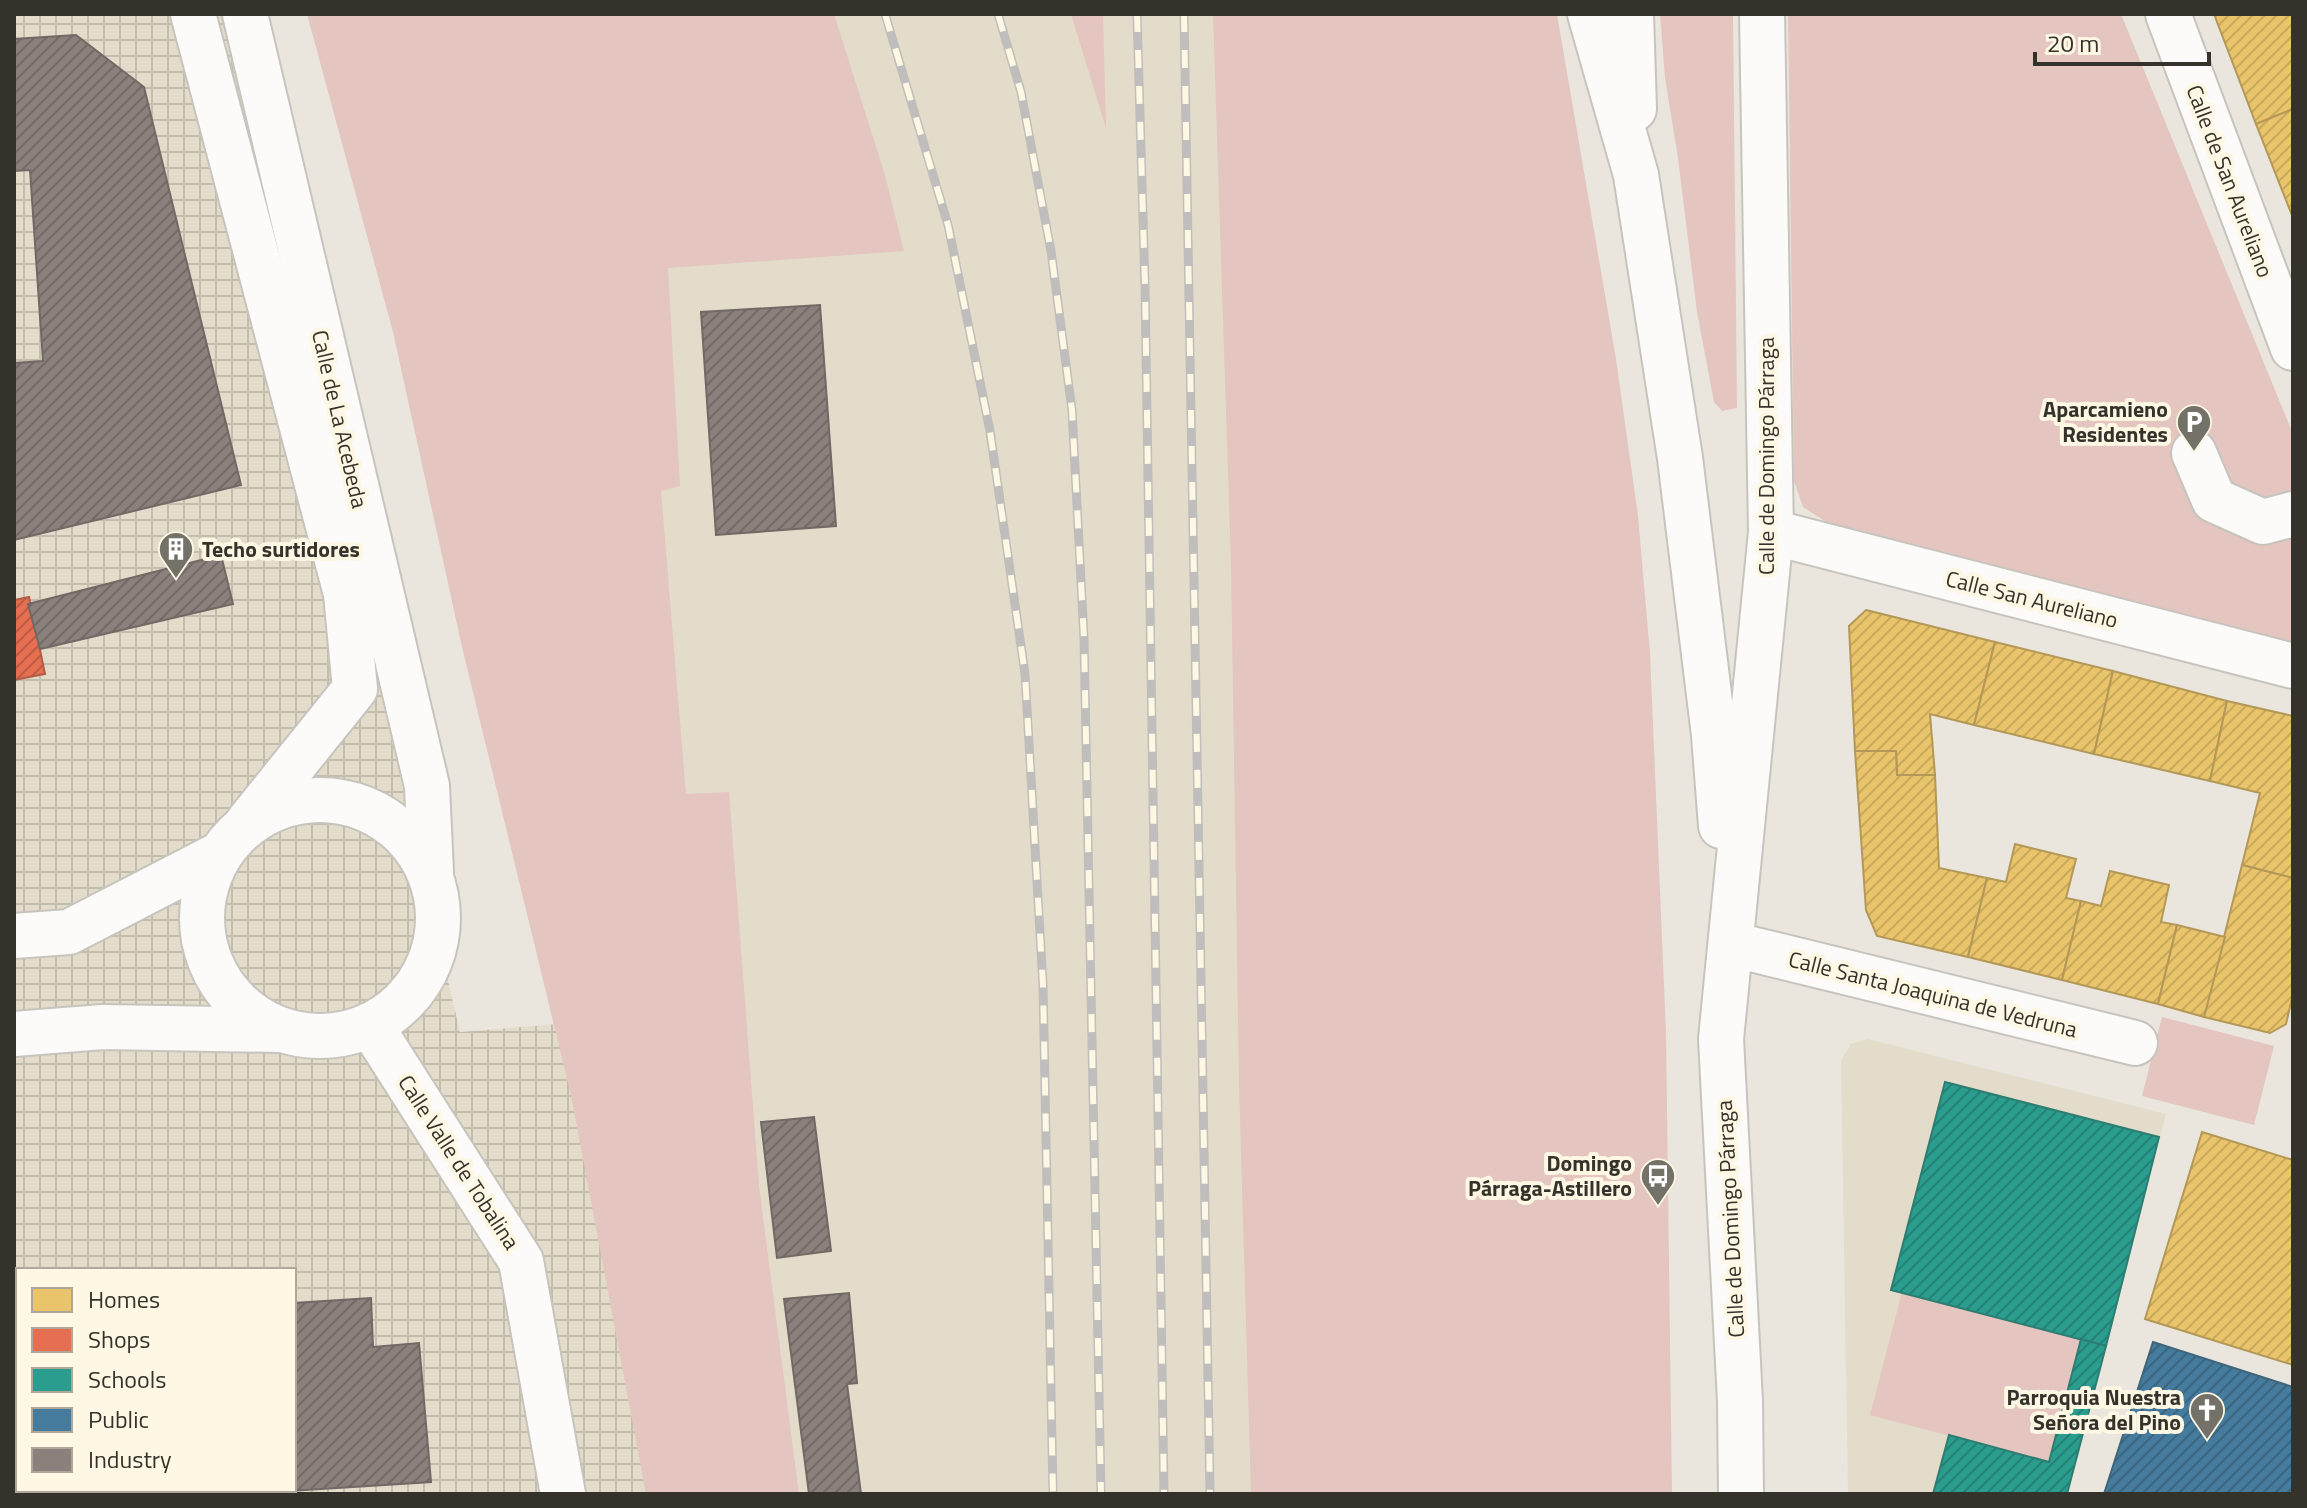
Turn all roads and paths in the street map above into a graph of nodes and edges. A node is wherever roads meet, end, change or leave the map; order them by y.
1 (245, 14) edge
2 (1590, 14) edge
3 (1631, 14) edge
4 (1762, 14) edge
5 (2168, 14) edge
6 (192, 15) edge
7 (1636, 175) junction
8 (2293, 348) edge
9 (2194, 453) dead end
10 (2293, 514) edge
11 (1771, 532) junction
12 (2293, 666) edge
13 (248, 822) junction
14 (218, 855) junction
15 (431, 872) junction
16 (14, 936) edge
17 (1731, 944) junction
18 (371, 1026) junction
19 (278, 1030) junction
20 (14, 1034) edge
21 (2135, 1043) dead end
22 (563, 1494) edge
23 (1741, 1494) edge

1 - 15 street, Calle de La Acebeda
2 - 7 street, Calle de Domingo Párraga
3 - 7 street, Calle de Domingo Párraga
4 - 11 street, Calle de Domingo Párraga
5 - 8 street, Calle de San Aureliano
6 - 13 street, Calle de La Acebeda
7 - 17 street, Calle de Domingo Párraga
9 - 10 street
11 - 12 street, Calle San Aureliano
11 - 17 street, Calle de Domingo Párraga
13 - 14 street
13 - 15 street
14 - 16 street
14 - 19 street
15 - 18 street
17 - 21 street, Calle Santa Joaquina de Vedruna
17 - 23 street, Calle de Domingo Párraga
18 - 19 street
18 - 22 street, Calle Valle de Tobalina
19 - 20 street

